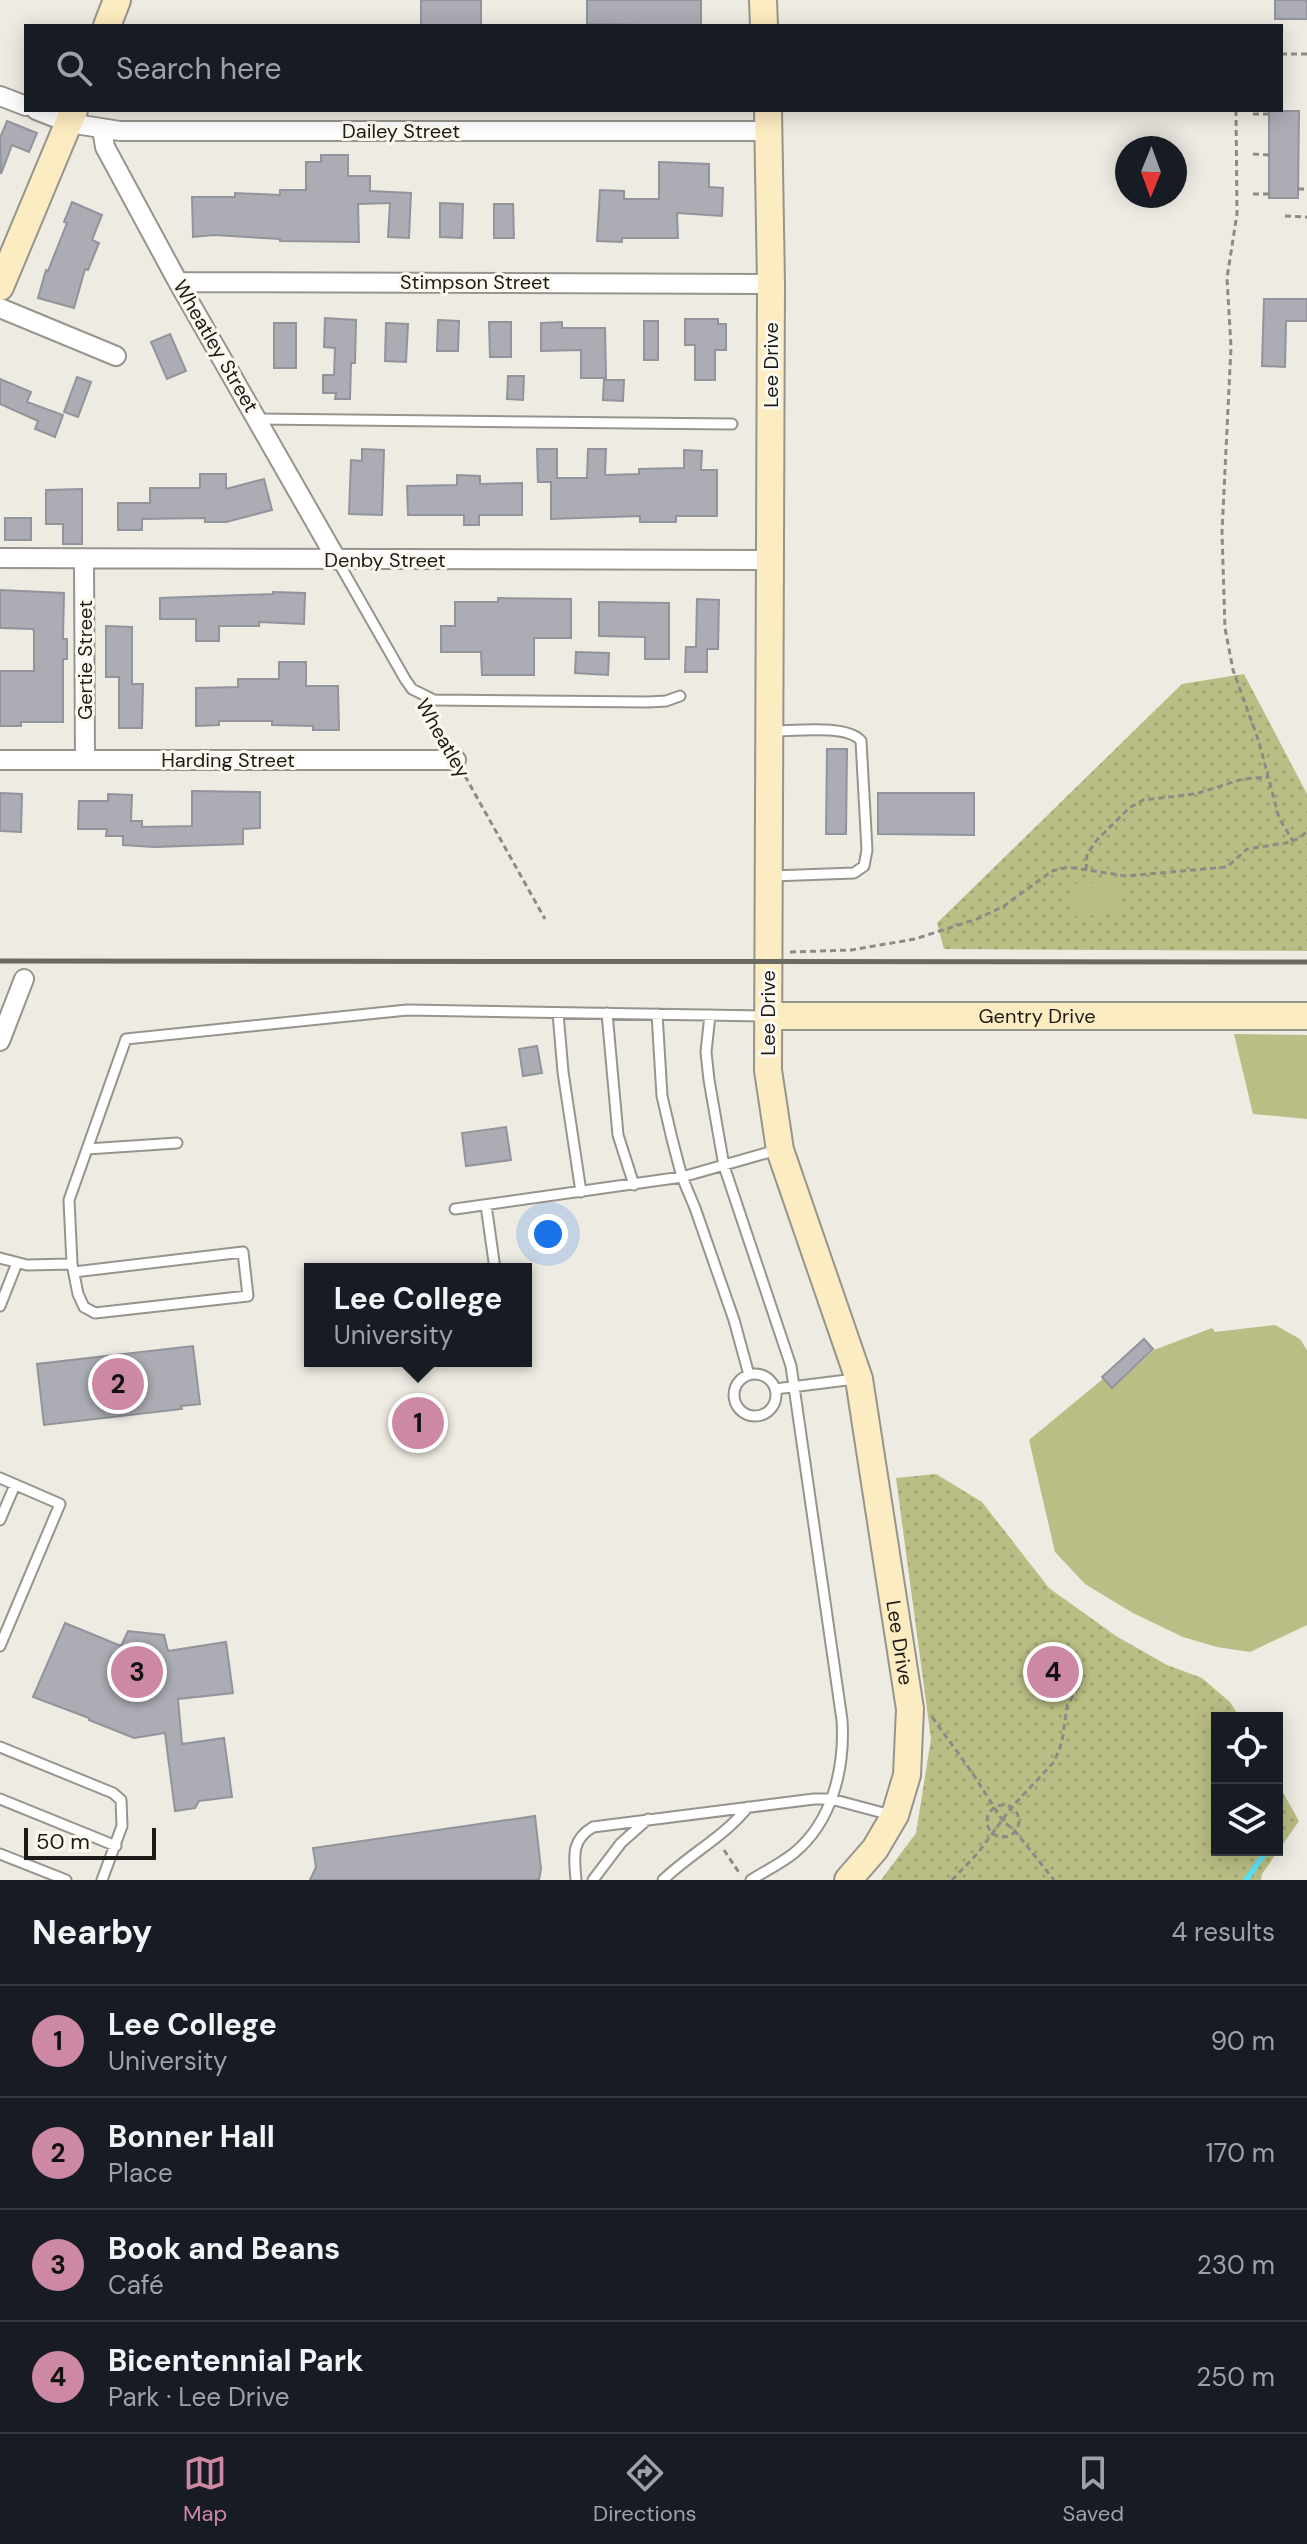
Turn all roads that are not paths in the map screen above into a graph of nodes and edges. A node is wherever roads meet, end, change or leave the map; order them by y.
1 (117, 0) edge
2 (763, 0) edge
3 (108, 24) edge
4 (764, 24) edge
5 (0, 96) edge
6 (24, 105) edge
7 (48, 112) edge
8 (72, 116) edge
9 (769, 121) edge
10 (102, 129) junction
11 (178, 282) junction
12 (771, 284) junction
13 (0, 287) edge
14 (0, 308) edge
15 (116, 356) dead end
16 (258, 419) junction
17 (732, 424) dead end
18 (0, 558) edge
19 (84, 560) junction
20 (337, 560) junction
21 (771, 560) junction
22 (680, 696) dead end
23 (770, 731) junction
24 (0, 760) edge
25 (85, 760) junction
26 (456, 760) road end
27 (768, 876) junction
28 (24, 979) dead end
29 (558, 1013) junction
30 (607, 1013) junction
31 (657, 1014) junction
32 (710, 1015) junction
33 (767, 1016) junction
34 (1307, 1016) edge
35 (0, 1041) edge
36 (177, 1143) dead end
37 (87, 1149) junction
38 (780, 1150) junction
39 (724, 1166) junction
40 (682, 1177) junction
41 (634, 1185) junction
42 (581, 1192) junction
43 (486, 1205) junction
44 (455, 1209) dead end
45 (0, 1258) edge
46 (17, 1263) junction
47 (494, 1263) edge
48 (73, 1268) junction
49 (0, 1306) edge
50 (749, 1375) junction
51 (859, 1379) junction
52 (794, 1387) junction
53 (775, 1389) junction
54 (0, 1478) edge
55 (15, 1485) junction
56 (0, 1520) edge
57 (0, 1646) edge
58 (0, 1747) edge
59 (0, 1799) edge
60 (831, 1799) junction
61 (748, 1807) junction
62 (895, 1815) junction
63 (648, 1819) junction
64 (116, 1846) junction
65 (0, 1854) edge
66 (66, 1880) edge
67 (102, 1880) edge
68 (576, 1880) edge
69 (593, 1880) edge
70 (663, 1880) edge
71 (751, 1880) edge
72 (848, 1880) edge

1 - 3 main road
2 - 4 main road
5 - 6 street
7 - 8 street, Dailey Street
8 - 10 street, Dailey Street
8 - 13 main road
9 - 10 street, Dailey Street
9 - 12 main road, Lee Drive
10 - 11 street, Wheatley Street
11 - 12 street, Stimpson Street
11 - 16 street, Wheatley Street
12 - 21 main road, Lee Drive
14 - 15 street
16 - 17 lane
16 - 20 street, Wheatley Street
18 - 19 street, Denby Street
19 - 20 street, Denby Street
19 - 25 street, Gertie Street
20 - 21 street, Denby Street
20 - 22 lane, Wheatley
21 - 23 main road, Lee Drive
23 - 27 main road, Lee Drive
23 - 27 lane
24 - 25 street, Harding Street
25 - 26 street, Harding Street
27 - 33 main road, Lee Drive
28 - 35 street
29 - 30 lane
29 - 37 lane
29 - 42 lane
30 - 31 lane
30 - 41 lane
31 - 32 lane
31 - 40 lane
32 - 33 lane
32 - 39 lane
33 - 34 main road, Gentry Drive
33 - 38 main road, Lee Drive
36 - 37 lane
37 - 48 lane
38 - 39 lane
38 - 51 main road, Lee Drive
39 - 40 lane
39 - 52 lane
40 - 41 lane
40 - 50 lane
41 - 42 lane
42 - 43 lane
43 - 44 lane
43 - 47 lane
45 - 46 lane
46 - 48 lane
46 - 49 lane
48 - 48 lane
50 - 53 lane
50 - 53 lane
51 - 52 lane
51 - 62 main road, Lee Drive
52 - 53 lane
52 - 60 lane
54 - 55 lane
55 - 56 lane
55 - 57 lane
58 - 64 lane
59 - 64 lane
60 - 61 lane
60 - 62 lane
60 - 71 lane
61 - 63 lane
61 - 70 lane
62 - 72 main road, Lee Drive
63 - 68 lane
63 - 69 lane
64 - 67 lane
65 - 66 lane

